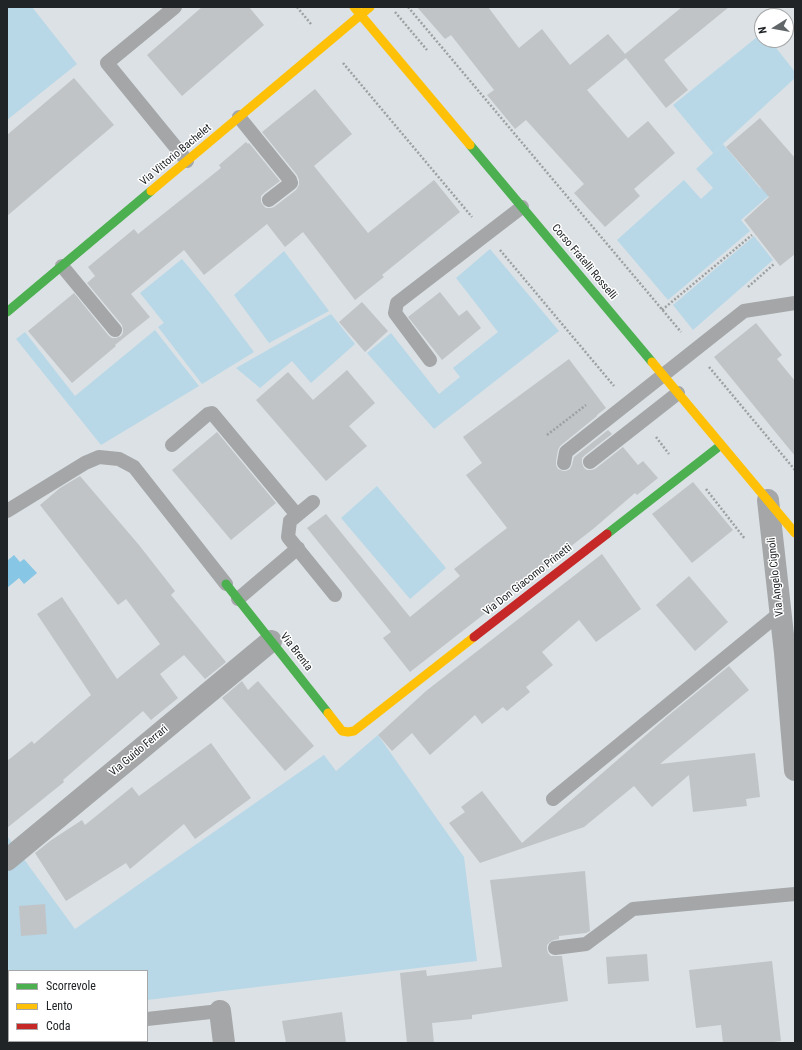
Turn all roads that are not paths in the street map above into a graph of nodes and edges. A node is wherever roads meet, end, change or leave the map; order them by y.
1 (175, 7) edge
2 (354, 7) edge
3 (370, 7) edge
4 (360, 15) junction
5 (239, 117) junction
6 (187, 161) junction
7 (269, 200) dead end
8 (522, 207) junction
9 (62, 266) junction
10 (795, 303) edge
11 (7, 312) edge
12 (115, 330) dead end
13 (430, 360) dead end
14 (662, 375) junction
15 (678, 393) junction
16 (172, 445) dead end
17 (721, 445) junction
18 (590, 462) dead end
19 (564, 463) dead end
20 (768, 500) junction
21 (313, 502) dead end
22 (7, 511) edge
23 (297, 515) junction
24 (795, 533) edge
25 (298, 548) junction
26 (226, 584) joint
27 (335, 595) dead end
28 (238, 599) junction
29 (780, 614) junction
30 (272, 641) junction
31 (790, 651) edge
32 (348, 732) joint
33 (795, 770) edge
34 (553, 799) dead end
35 (7, 860) edge
36 (795, 894) edge
37 (555, 948) dead end
38 (220, 1011) joint
39 (148, 1018) edge
40 (224, 1043) edge

1 - 6 lane
2 - 4 street, Corso Fratelli Rosselli
3 - 4 street, Via Vittorio Bachelet
4 - 5 street, Via Vittorio Bachelet
4 - 8 street, Corso Fratelli Rosselli
5 - 6 street, Via Vittorio Bachelet
5 - 7 lane
6 - 9 street, Via Vittorio Bachelet
8 - 13 lane
8 - 14 street, Corso Fratelli Rosselli
9 - 11 street, Via Vittorio Bachelet
9 - 12 lane
10 - 14 lane
14 - 15 street, Corso Fratelli Rosselli
14 - 19 lane
15 - 17 street, Corso Fratelli Rosselli
15 - 18 lane
16 - 23 lane
17 - 20 street, Corso Fratelli Rosselli
17 - 32 street, Via Don Giacomo Prinetti
20 - 24 street, Corso Fratelli Rosselli
20 - 29 street, Via Angelo Cignoli
21 - 23 lane
22 - 26 lane
23 - 25 lane
25 - 27 lane
25 - 28 lane
26 - 28 street, Via Brenta
28 - 30 street, Via Brenta
29 - 31 street, Via Angelo Cignoli
29 - 34 lane
30 - 32 street, Via Brenta
30 - 35 street, Via Guido Ferrari
31 - 33 street, Via Angelo Cignoli
36 - 37 lane
38 - 39 lane
38 - 40 street

